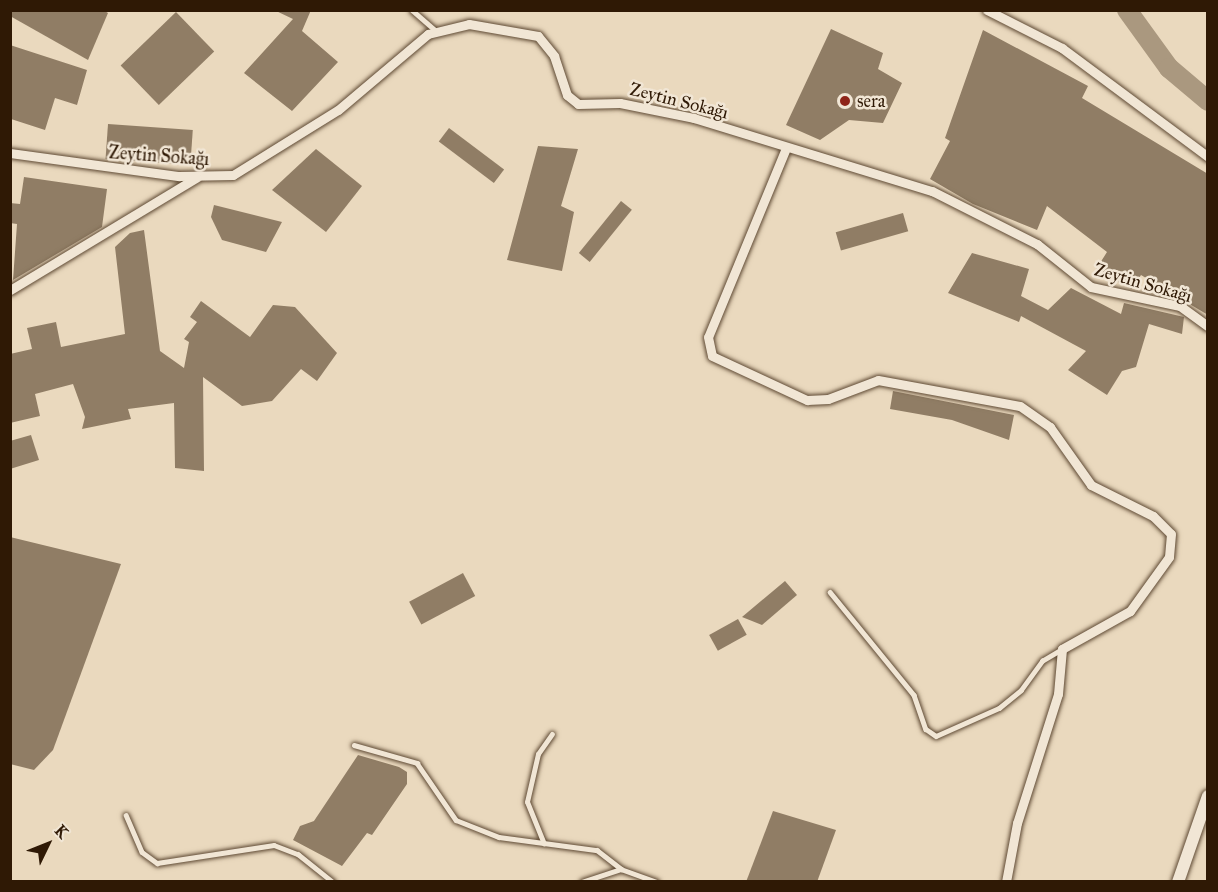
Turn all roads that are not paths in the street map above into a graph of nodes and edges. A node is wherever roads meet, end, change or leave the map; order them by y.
1 (412, 10) edge
2 (987, 10) edge
3 (435, 30) junction
4 (786, 148) junction
5 (10, 153) edge
6 (1208, 157) edge
7 (197, 177) junction
8 (10, 290) edge
9 (1208, 326) edge
10 (830, 592) dead end
11 (1062, 649) junction
12 (552, 734) dead end
13 (354, 745) dead end
14 (1208, 796) edge
15 (126, 815) dead end
16 (545, 845) junction
17 (621, 869) junction
18 (333, 882) edge
19 (582, 882) edge
20 (657, 882) edge
21 (1006, 882) edge
22 (1178, 882) edge

1 - 3 lane
2 - 6 street
3 - 4 street, Zeytin Sokağı
3 - 7 street, Zeytin Sokağı
4 - 9 street, Zeytin Sokağı
4 - 11 street
5 - 7 street, Zeytin Sokağı
7 - 8 street
10 - 11 lane
11 - 21 street
12 - 16 lane
13 - 16 lane
14 - 22 street
15 - 18 lane
16 - 17 lane
17 - 19 lane
17 - 20 lane

